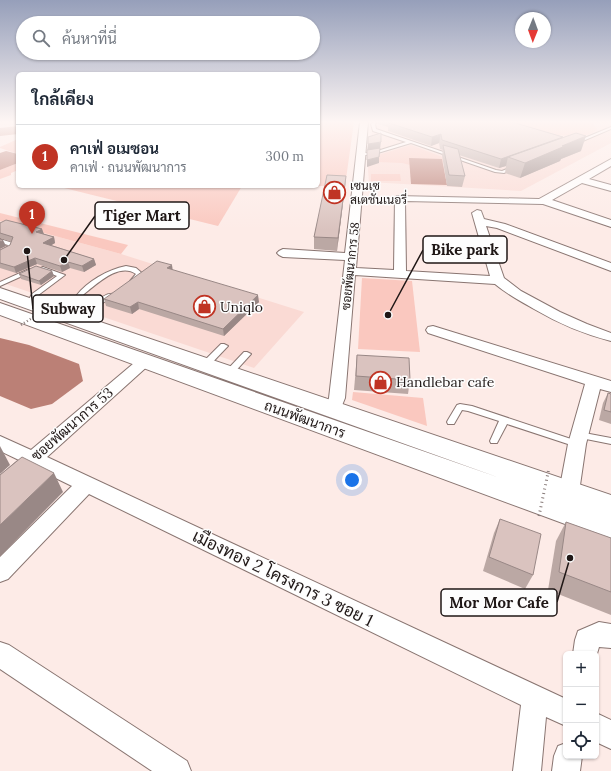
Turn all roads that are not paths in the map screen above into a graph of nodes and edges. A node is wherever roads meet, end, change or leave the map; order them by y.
1 (361, 158) edge
2 (457, 158) edge
3 (611, 163) edge
4 (518, 165) edge
5 (582, 180) junction
6 (611, 188) edge
7 (473, 200) junction
8 (544, 201) junction
9 (480, 221) junction
10 (611, 224) edge
11 (0, 241) edge
12 (283, 253) dead end
13 (0, 254) edge
14 (351, 257) junction
15 (611, 267) edge
16 (350, 271) junction
17 (400, 274) junction
18 (498, 280) junction
19 (0, 284) edge
20 (128, 285) edge
21 (117, 292) edge
22 (0, 293) edge
23 (30, 303) junction
24 (89, 303) junction
25 (0, 309) edge
26 (71, 318) junction
27 (433, 330) dead end
28 (611, 337) edge
29 (224, 346) dead end
30 (149, 353) junction
31 (247, 354) dead end
32 (205, 365) junction
33 (229, 373) junction
34 (594, 381) junction
35 (611, 387) edge
36 (328, 417) junction
37 (504, 420) junction
38 (451, 422) dead end
39 (578, 439) junction
40 (494, 441) dead end
41 (611, 441) edge
42 (0, 443) edge
43 (32, 459) junction
44 (87, 484) junction
45 (0, 487) edge
46 (569, 492) junction
47 (611, 506) edge
48 (611, 529) edge
49 (0, 572) edge
50 (611, 636) edge
51 (585, 651) edge
52 (0, 654) edge
53 (535, 699) junction
54 (563, 712) edge
55 (599, 728) edge
56 (611, 734) edge
57 (568, 759) edge
58 (177, 771) edge
59 (527, 771) edge
60 (566, 771) edge

1 - 14 street, ซอยพัฒนาการ 58
2 - 4 lane
3 - 5 street
5 - 6 street
5 - 8 street
7 - 8 street
7 - 9 street
7 - 17 street
8 - 10 street
9 - 15 street
9 - 18 street
11 - 13 lane
12 - 14 street
14 - 16 street, ซอยพัฒนาการ 58
16 - 17 street
16 - 36 street, ซอยพัฒนาการ 58
17 - 18 street
18 - 28 street
19 - 23 lane
20 - 24 lane
21 - 24 lane
22 - 23 main road, ถนนพัฒนาการ
23 - 26 main road, ถนนพัฒนาการ
24 - 26 lane
25 - 30 main road, ถนนพัฒนาการ
26 - 30 main road, ถนนพัฒนาการ
27 - 34 street
29 - 32 lane
30 - 32 main road, ถนนพัฒนาการ
30 - 36 main road, ถนนพัฒนาการ
30 - 43 street, ซอยพัฒนาการ 53
31 - 33 lane
32 - 33 main road, ถนนพัฒนาการ
33 - 36 main road, ถนนพัฒนาการ
34 - 35 street
34 - 39 street
36 - 46 main road, ถนนพัฒนาการ
36 - 48 main road, ถนนพัฒนาการ
37 - 38 lane
37 - 39 lane
37 - 40 lane
39 - 41 lane
39 - 46 street
42 - 43 street, เมืองทอง 2 โครงการ 3 ซอย 1
43 - 44 street, เมืองทอง 2 โครงการ 3 ซอย 1
43 - 45 street, ซอยพัฒนาการ 53
44 - 49 street
44 - 53 street, เมืองทอง 2 โครงการ 3 ซอย 1
46 - 47 main road, ถนนพัฒนาการ
50 - 51 street
52 - 58 street
53 - 54 street, เมืองทอง 2 โครงการ 3 ซอย 1
53 - 59 street
55 - 56 street
57 - 60 street

